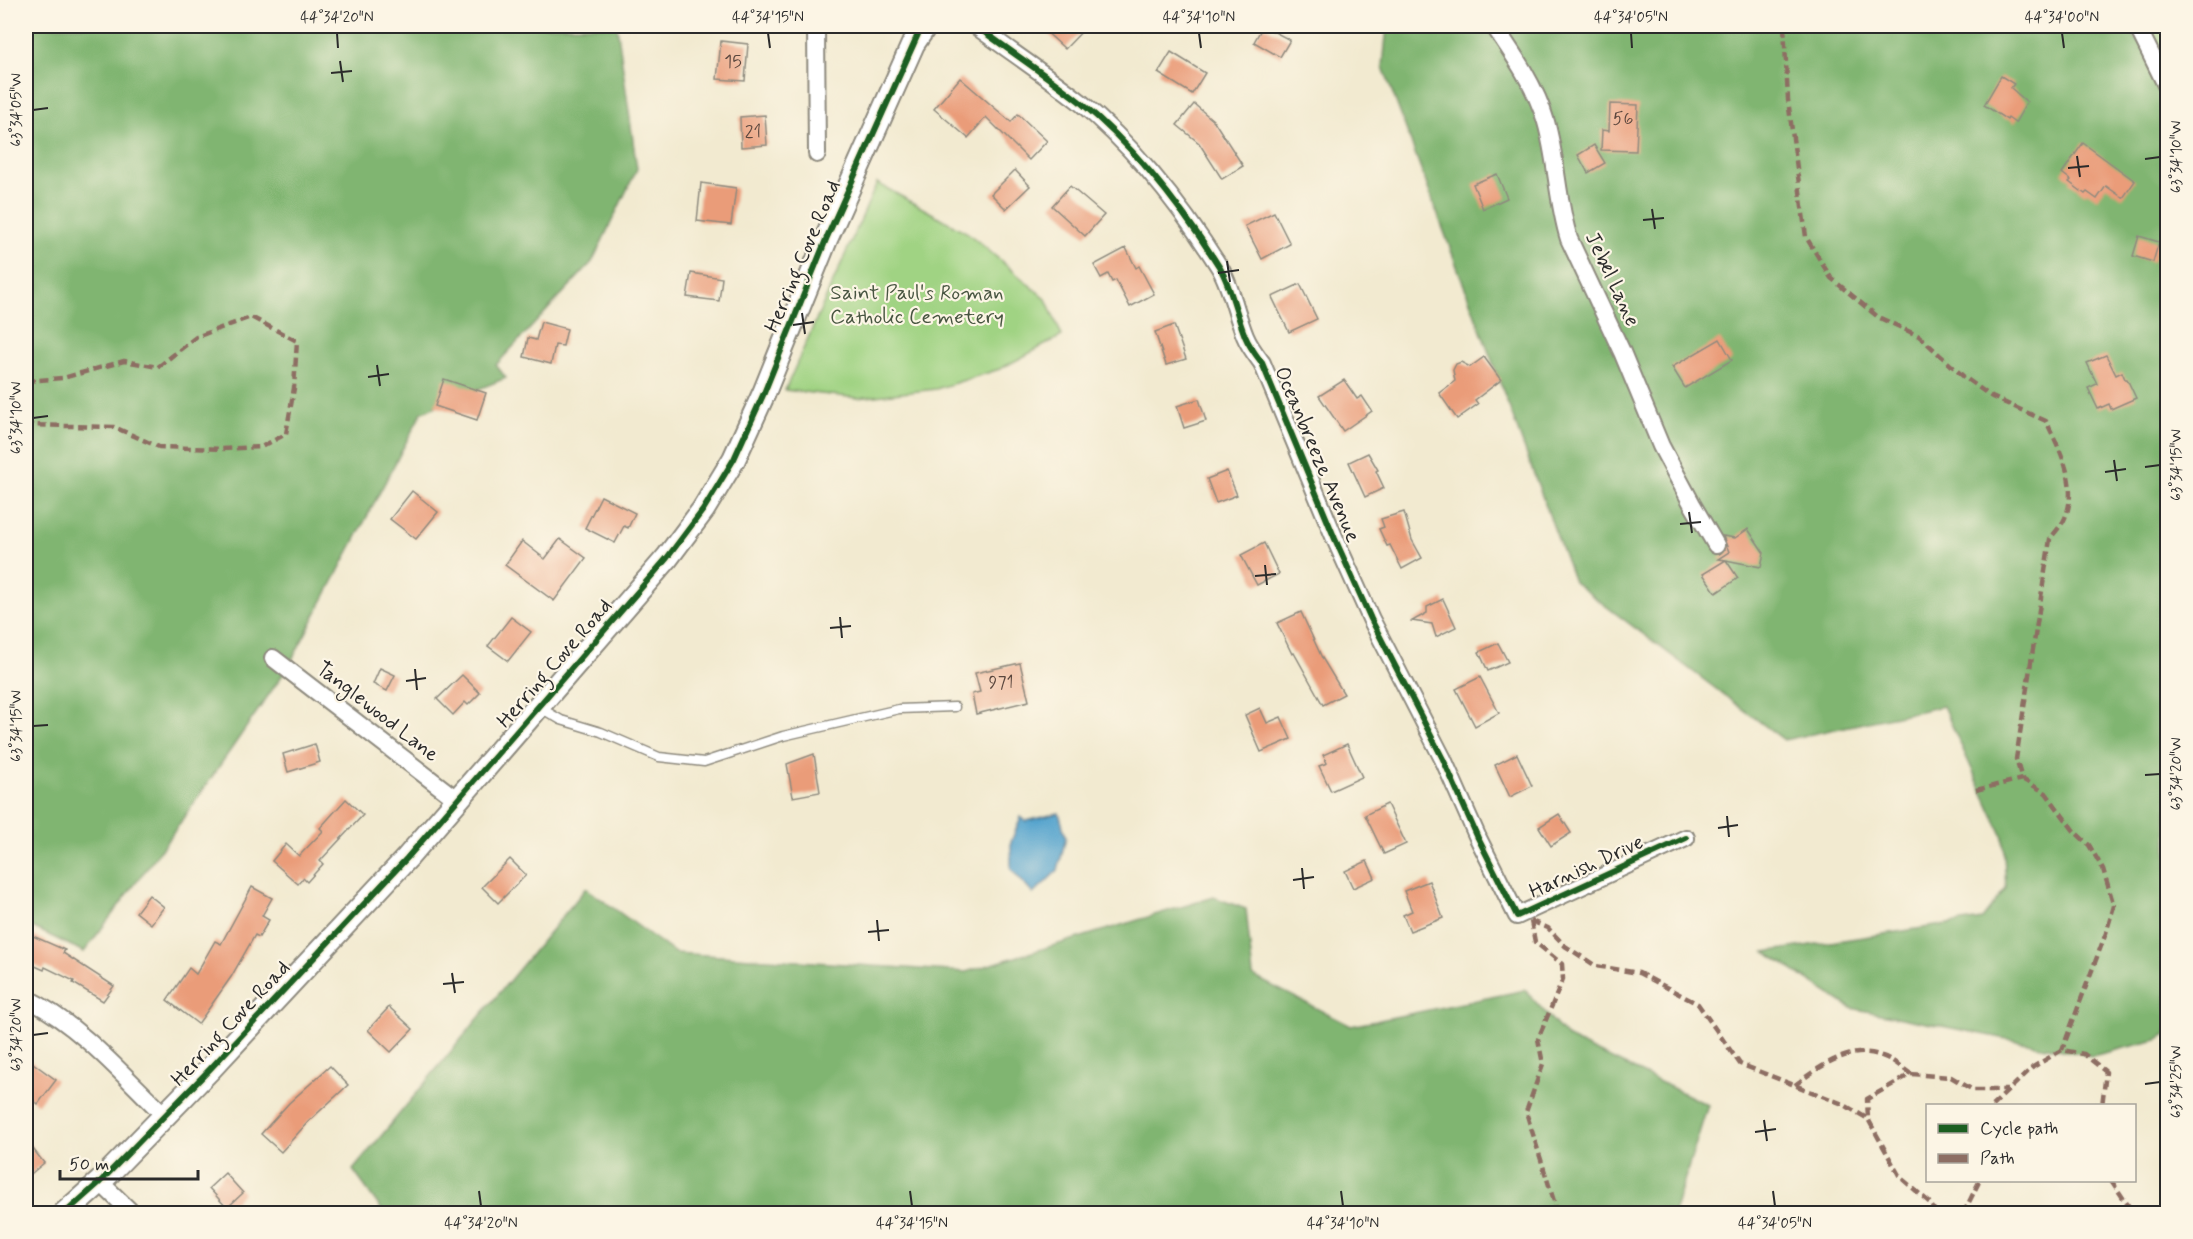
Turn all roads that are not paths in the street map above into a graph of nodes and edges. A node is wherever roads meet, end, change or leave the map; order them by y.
1 (816, 26) edge
2 (976, 26) edge
3 (1494, 26) edge
4 (2137, 26) edge
5 (919, 28) edge
6 (2168, 89) edge
7 (817, 154) dead end
8 (1716, 545) dead end
9 (273, 658) dead end
10 (955, 706) dead end
11 (538, 707) junction
12 (456, 799) junction
13 (1686, 838) dead end
14 (1507, 900) joint
15 (26, 998) edge
16 (165, 1116) junction
17 (100, 1182) junction
18 (64, 1214) edge
19 (134, 1214) edge

1 - 7 street
2 - 14 street, Oceanbreeze Avenue
3 - 8 street, Jebel Lane
4 - 6 street
5 - 11 main road, Herring Cove Road
9 - 12 street, Tanglewood Lane
10 - 11 lane
11 - 12 main road, Herring Cove Road
12 - 16 main road, Herring Cove Road
13 - 14 street, Harnish Drive
15 - 16 street
16 - 17 main road, Herring Cove Road
17 - 18 main road, Herring Cove Road
17 - 19 street

